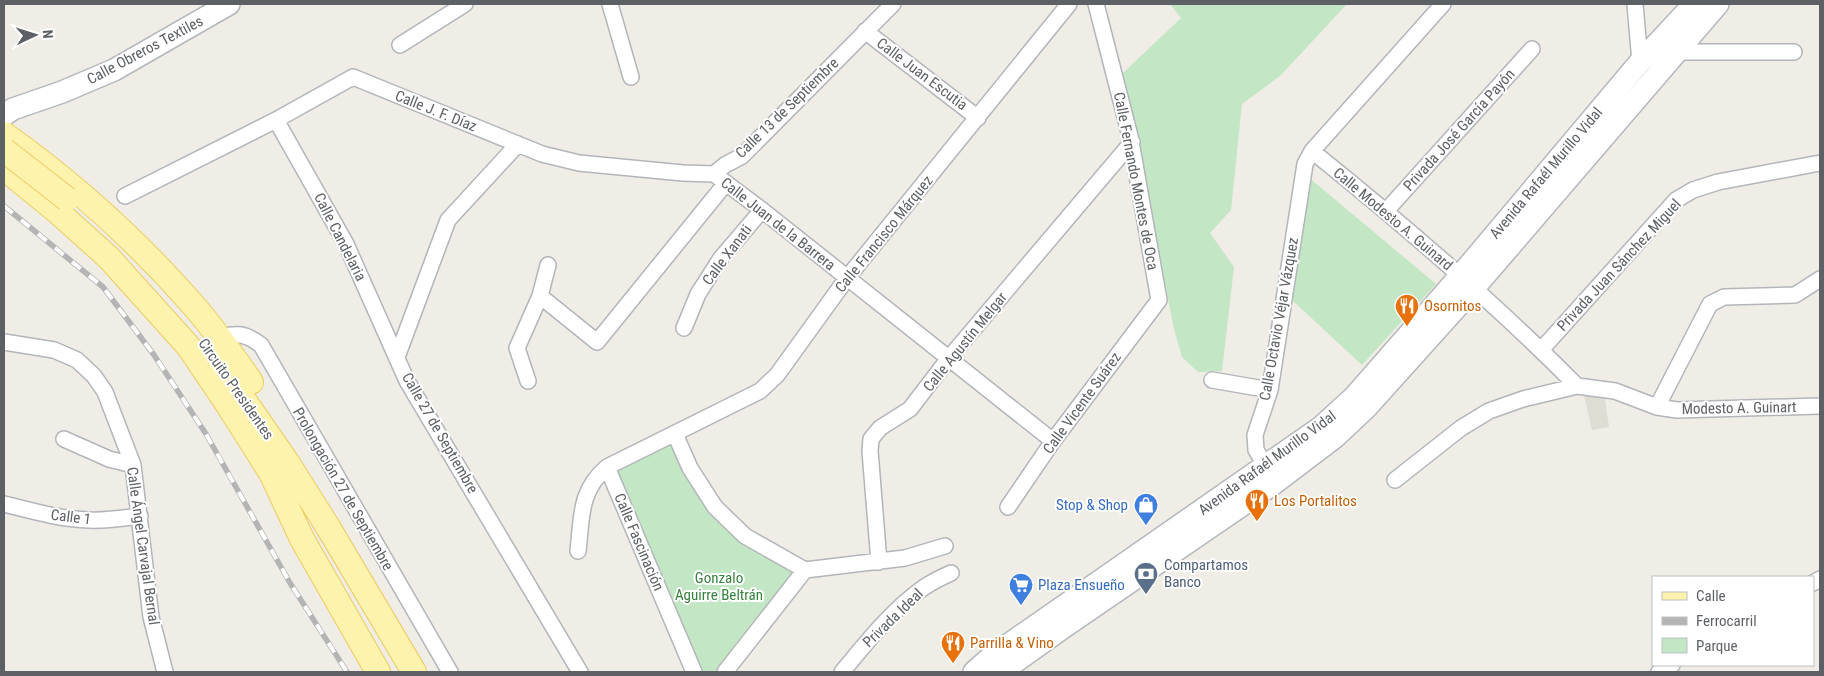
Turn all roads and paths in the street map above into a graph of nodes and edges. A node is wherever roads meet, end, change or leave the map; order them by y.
1 (229, 4) edge
2 (465, 4) edge
3 (610, 4) edge
4 (893, 4) edge
5 (1069, 4) edge
6 (1096, 4) edge
7 (1443, 4) edge
8 (1635, 4) edge
9 (1694, 4) edge
10 (1718, 4) edge
11 (865, 31) junction
12 (400, 45) dead end
13 (1532, 49) dead end
14 (1677, 52) junction
15 (1794, 52) dead end
16 (1640, 62) junction
17 (631, 77) dead end
18 (4, 115) edge
19 (978, 118) junction
20 (276, 120) junction
21 (4, 134) edge
22 (1132, 142) junction
23 (518, 144) junction
24 (4, 151) edge
25 (1312, 151) junction
26 (29, 152) junction
27 (1820, 163) edge
28 (4, 168) edge
29 (720, 179) junction
30 (4, 183) edge
31 (125, 196) dead end
32 (63, 206) junction
33 (762, 210) junction
34 (1386, 211) junction
35 (548, 265) dead end
36 (847, 278) junction
37 (1820, 279) edge
38 (1467, 282) junction
39 (540, 296) junction
40 (1159, 300) joint
41 (684, 328) dead end
42 (219, 337) junction
43 (4, 342) edge
44 (1541, 350) junction
45 (397, 357) junction
46 (949, 358) junction
47 (1212, 380) dead end
48 (528, 381) dead end
49 (1577, 386) junction
50 (1270, 390) junction
51 (1820, 406) edge
52 (1657, 407) junction
53 (675, 434) junction
54 (64, 440) dead end
55 (1053, 441) junction
56 (133, 465) junction
57 (607, 467) junction
58 (1270, 474) junction
59 (1395, 480) dead end
60 (4, 504) edge
61 (1008, 507) dead end
62 (140, 516) junction
63 (328, 527) junction
64 (302, 539) junction
65 (945, 546) dead end
66 (578, 551) dead end
67 (879, 562) junction
68 (805, 570) junction
69 (951, 573) dead end
70 (1670, 666) edge
71 (413, 670) edge
72 (166, 672) edge
73 (378, 672) edge
74 (450, 672) edge
75 (580, 672) edge
76 (694, 672) edge
77 (725, 672) edge
78 (842, 672) edge
79 (974, 672) edge
80 (1002, 672) edge
81 (1659, 672) edge

1 - 18 main road, Calle Obreros Textiles
2 - 12 street
3 - 17 street
4 - 11 street, Calle 13 de Septiembre
5 - 19 street, Calle Francisco Márquez
6 - 22 street, Calle Fernando Montes de Oca
7 - 25 street
8 - 16 street
9 - 16 main road, Avenida Rafaél Murillo Vidal
10 - 14 main road, Avenida Rafaél Murillo Vidal
11 - 19 street, Calle Juan Escutia
11 - 29 street, Calle 13 de Septiembre
13 - 34 street, Privada José García Payón
14 - 15 street
14 - 38 main road, Avenida Rafaél Murillo Vidal
16 - 38 main road, Avenida Rafaél Murillo Vidal
19 - 36 street, Calle Francisco Márquez
20 - 23 street, Calle J. F. Díaz
20 - 31 street
20 - 45 street, Calle Candelaria
21 - 26 main road
22 - 40 street, Calle Fernando Montes de Oca
22 - 46 street, Calle Agustín Melgar
23 - 29 street
23 - 45 street, Calle 27 de Septiembre
24 - 26 main road
24 - 32 main road, Circuito Presidentes, bridge
25 - 34 street, Calle Modesto A. Guinard
25 - 50 street, Calle Octavio Véjar Vázquez
26 - 42 main road
27 - 44 street, Privada Juan Sánchez Miguel
28 - 32 main road, Circuito Presidentes
29 - 33 street, Calle Juan de la Barrera
29 - 39 street, Calle 13 de Septiembre
30 - 64 main road
32 - 63 main road, Circuito Presidentes
32 - 64 main road, Circuito Presidentes
33 - 36 street, Calle Juan de la Barrera
33 - 41 street, Calle Xanati
34 - 38 street, Calle Modesto A. Guinard
35 - 39 street
36 - 46 street, Calle Juan de la Barrera
36 - 53 street, Calle Francisco Márquez
37 - 52 street, Modesto A. Guinart
38 - 44 street, Calle Modesto A. Guinard
38 - 58 main road, Avenida Rafaél Murillo Vidal
39 - 48 street
40 - 55 street, Calle Vicente Suárez
42 - 63 main road
42 - 74 street, Prolongación 27 de Septiembre
43 - 56 street, Calle Ángel Carvajal Bernal
44 - 49 street, Calle Modesto A. Guinard
45 - 75 street, Calle 27 de Septiembre
46 - 55 street, Calle Juan de la Barrera
46 - 67 street, Calle Agustín Melgar
47 - 50 street
49 - 52 street, Modesto A. Guinart
49 - 59 street, Modesto A. Guinart
50 - 58 street, Calle Octavio Véjar Vázquez
51 - 52 street, Modesto A. Guinart
53 - 57 street
53 - 68 street
54 - 56 street
55 - 61 street, Calle Vicente Suárez
56 - 62 street, Calle Ángel Carvajal Bernal
57 - 66 street
57 - 76 street, Calle Fascinación
58 - 79 main road, Avenida Rafaél Murillo Vidal
58 - 80 main road, Avenida Rafaél Murillo Vidal
60 - 62 street, Calle 1
62 - 72 street, Calle Ángel Carvajal Bernal
63 - 71 main road, Circuito Presidentes
64 - 73 main road, Circuito Presidentes
65 - 67 street
67 - 68 street
68 - 77 street
69 - 78 street, Privada Ideal
70 - 81 street

